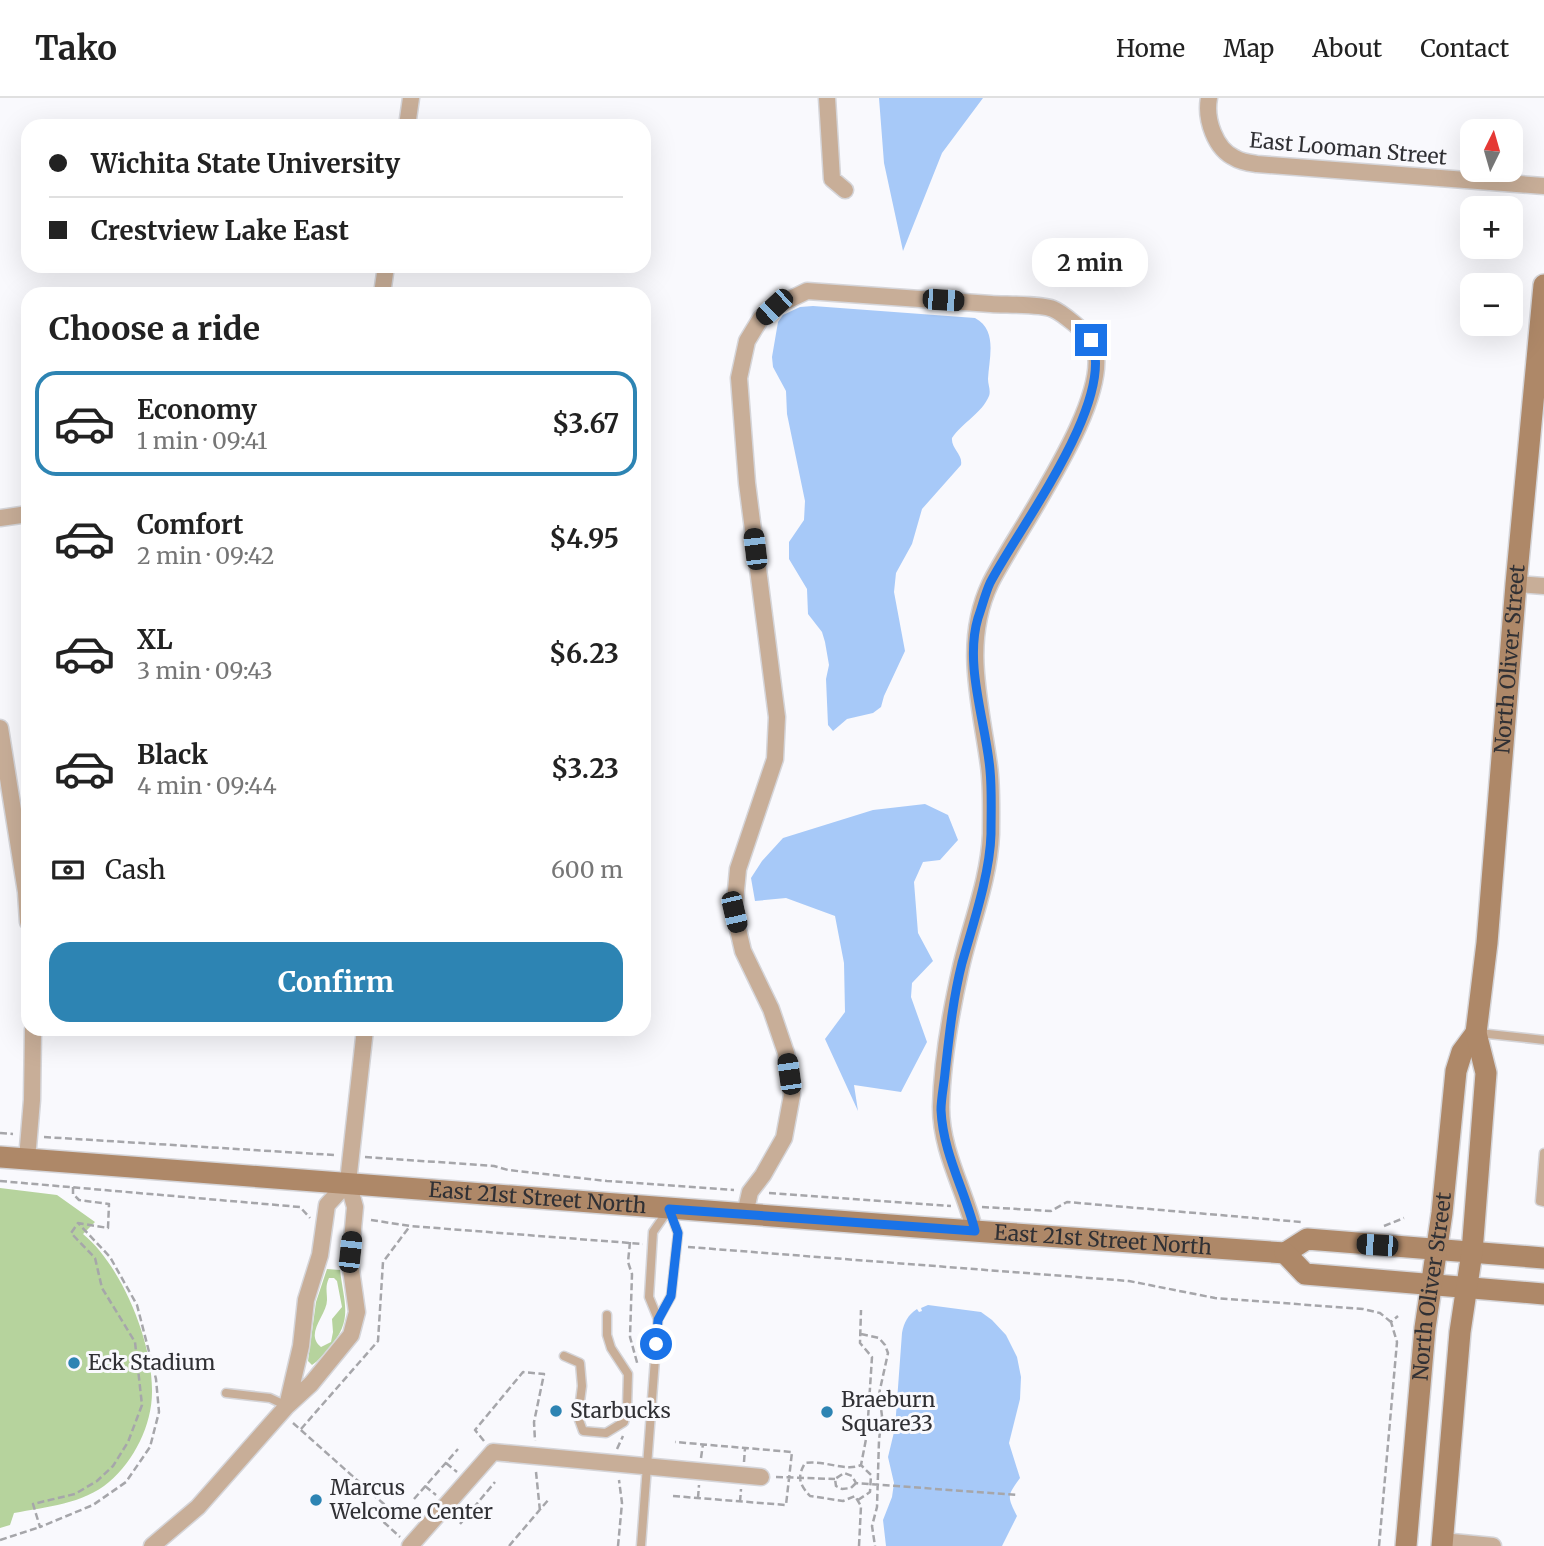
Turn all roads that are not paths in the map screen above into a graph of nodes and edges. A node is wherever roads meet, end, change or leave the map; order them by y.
1 (411, 98) edge
2 (827, 98) edge
3 (1209, 98) edge
4 (408, 119) edge
5 (1544, 186) edge
6 (845, 190) dead end
7 (1544, 285) edge
8 (21, 515) edge
9 (0, 518) edge
10 (1516, 584) junction
11 (1544, 586) edge
12 (0, 728) edge
13 (21, 860) edge
14 (1476, 1033) junction
15 (33, 1036) edge
16 (364, 1036) edge
17 (1544, 1040) edge
18 (1544, 1153) edge
19 (0, 1157) edge
20 (27, 1159) junction
21 (348, 1182) junction
22 (1544, 1202) edge
23 (669, 1209) junction
24 (745, 1214) junction
25 (975, 1231) junction
26 (1437, 1249) junction
27 (1472, 1252) junction
28 (1284, 1253) junction
29 (1544, 1258) edge
30 (1432, 1284) junction
31 (1467, 1287) junction
32 (1544, 1294) edge
33 (607, 1315) dead end
34 (658, 1320) junction
35 (564, 1356) dead end
36 (226, 1393) dead end
37 (287, 1406) junction
38 (646, 1467) junction
39 (761, 1477) road end
40 (1442, 1544) edge
41 (152, 1546) edge
42 (410, 1546) edge
43 (640, 1546) edge
44 (1406, 1546) edge
45 (1493, 1546) edge

1 - 4 street
2 - 6 street
3 - 5 street, East Looman Street
7 - 10 main road, North Oliver Street
8 - 9 street
10 - 11 street
10 - 14 main road, North Oliver Street
12 - 13 street
14 - 17 lane
14 - 26 main road, North Oliver Street
14 - 27 main road, North Oliver Street
15 - 20 street
16 - 21 street
18 - 22 lane
19 - 20 main road, East 21st Street North
20 - 21 main road, East 21st Street North
21 - 23 main road, East 21st Street North
21 - 37 street
21 - 37 street
23 - 24 main road, East 21st Street North
23 - 34 lane
23 - 34 lane
24 - 25 main road, East 21st Street North
24 - 25 street
25 - 28 main road, East 21st Street North
26 - 27 main road, East 21st Street North
26 - 28 main road, East 21st Street North
26 - 30 main road, North Oliver Street
27 - 29 main road, East 21st Street North
27 - 31 main road, North Oliver Street
28 - 30 main road
30 - 31 main road
30 - 44 main road, North Oliver Street
31 - 32 main road
31 - 40 main road, North Oliver Street
33 - 35 lane
34 - 38 lane
36 - 37 lane
37 - 41 street
38 - 39 street
38 - 42 street
38 - 43 lane
40 - 45 street

